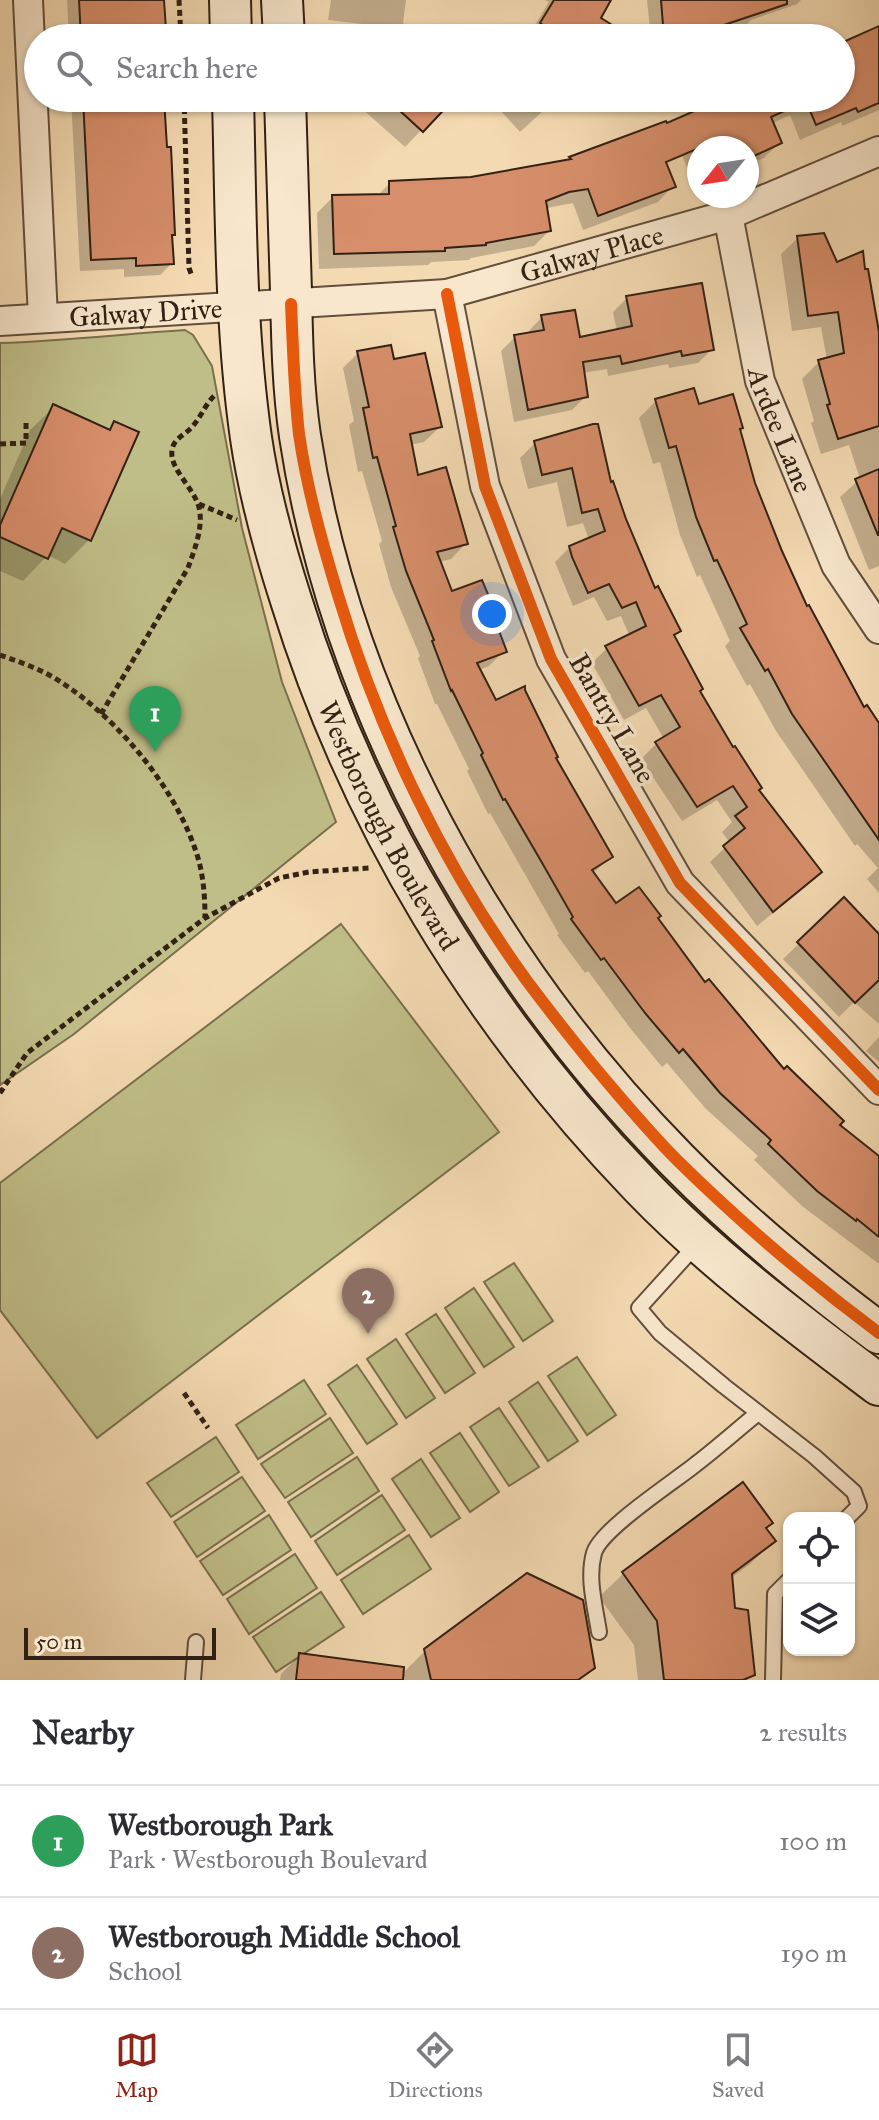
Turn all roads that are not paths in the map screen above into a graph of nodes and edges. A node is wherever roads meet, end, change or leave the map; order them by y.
1 (28, 0) edge
2 (230, 0) edge
3 (282, 0) edge
4 (29, 24) edge
5 (231, 24) edge
6 (283, 24) edge
7 (33, 112) edge
8 (233, 112) edge
9 (285, 112) edge
10 (879, 151) edge
11 (728, 215) junction
12 (447, 294) junction
13 (291, 304) junction
14 (239, 305) junction
15 (43, 318) junction
16 (0, 321) edge
17 (879, 629) edge
18 (879, 1090) edge
19 (699, 1242) junction
20 (879, 1333) edge
21 (879, 1385) edge
22 (758, 1413) junction
23 (853, 1512) edge
24 (785, 1584) edge
25 (599, 1632) dead end
26 (196, 1642) dead end
27 (193, 1680) edge
28 (773, 1680) edge

1 - 4 street
2 - 5 main road
3 - 6 main road
7 - 15 street
8 - 14 main road, Westborough Boulevard
9 - 13 main road, Westborough Boulevard
10 - 11 street, Galway Place
11 - 12 street, Galway Place
11 - 17 street, Ardee Lane
12 - 13 street, Galway Place
12 - 18 street, Bantry Lane
13 - 14 street, Galway Drive
13 - 20 main road, Westborough Boulevard
14 - 15 street, Galway Drive
14 - 19 main road, Westborough Boulevard
15 - 16 street, Galway Drive
19 - 21 main road, Westborough Boulevard
19 - 22 lane
22 - 23 lane
22 - 25 lane
24 - 28 lane
26 - 27 lane

